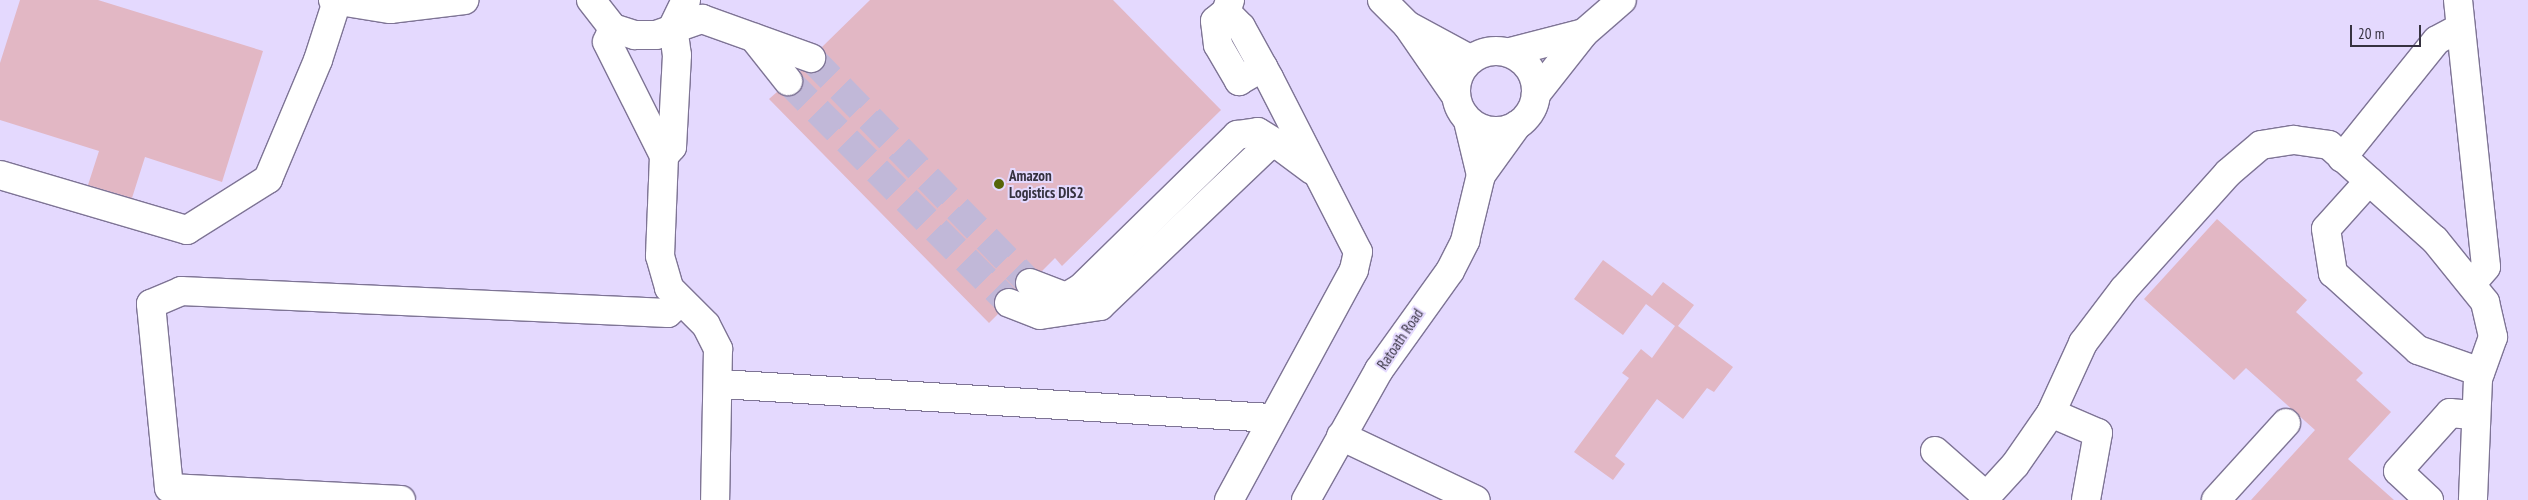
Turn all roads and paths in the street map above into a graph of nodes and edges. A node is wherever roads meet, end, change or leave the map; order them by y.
1 (464, 0) edge
2 (591, 0) edge
3 (686, 0) edge
4 (1382, 0) edge
5 (1622, 0) edge
6 (2458, 0) edge
7 (335, 1) edge
8 (1228, 6) edge
9 (1407, 25) junction
10 (673, 27) junction
11 (612, 28) junction
12 (2460, 28) junction
13 (1584, 33) junction
14 (754, 38) junction
15 (1510, 52) junction
16 (811, 58) tunnel mouth
17 (1470, 59) junction
18 (788, 81) tunnel mouth
19 (1536, 94) junction
20 (1456, 96) junction
21 (1468, 120) junction
22 (1517, 125) junction
23 (664, 156) junction
24 (2342, 158) junction
25 (1312, 170) junction
26 (0, 175) edge
27 (1481, 175) junction
28 (2369, 181) junction
29 (2473, 282) junction
30 (1030, 283) tunnel mouth
31 (681, 301) junction
32 (1009, 303) tunnel mouth
33 (1066, 305) junction
34 (2480, 372) junction
35 (720, 384) junction
36 (2051, 413) junction
37 (2475, 415) junction
38 (1271, 418) junction
39 (2286, 422) dead end
40 (1341, 436) junction
41 (1935, 451) dead end
42 (1985, 498) edge
43 (401, 500) edge
44 (715, 500) edge
45 (1229, 500) edge
46 (1306, 500) edge
47 (1476, 500) edge
48 (2086, 500) edge
49 (2216, 500) edge
50 (2428, 500) edge
51 (2473, 500) edge

1 - 7 street
2 - 11 street
3 - 10 street
4 - 9 street
5 - 13 street
6 - 12 street
7 - 26 street
8 - 25 street
9 - 17 street
9 - 20 street
10 - 11 street
10 - 14 street
10 - 23 street
11 - 23 street
12 - 24 street
12 - 29 street
13 - 15 street
13 - 19 street
14 - 16 street
14 - 18 street
15 - 17 street
15 - 19 street
17 - 20 street
19 - 22 street
20 - 21 street
21 - 22 street
21 - 27 street, Ratoath Road
22 - 27 street, Ratoath Road
23 - 31 street
24 - 28 street
24 - 36 street
25 - 33 street
25 - 38 street
27 - 40 street, Ratoath Road
28 - 29 street
28 - 34 street
29 - 34 street
30 - 33 street
31 - 35 street
31 - 43 street
32 - 33 street
34 - 37 street
35 - 38 street
35 - 44 street
36 - 42 street
36 - 48 street
37 - 50 street
37 - 51 street
38 - 45 street
39 - 49 street
40 - 46 street, Ratoath Road
40 - 47 street
41 - 42 street

